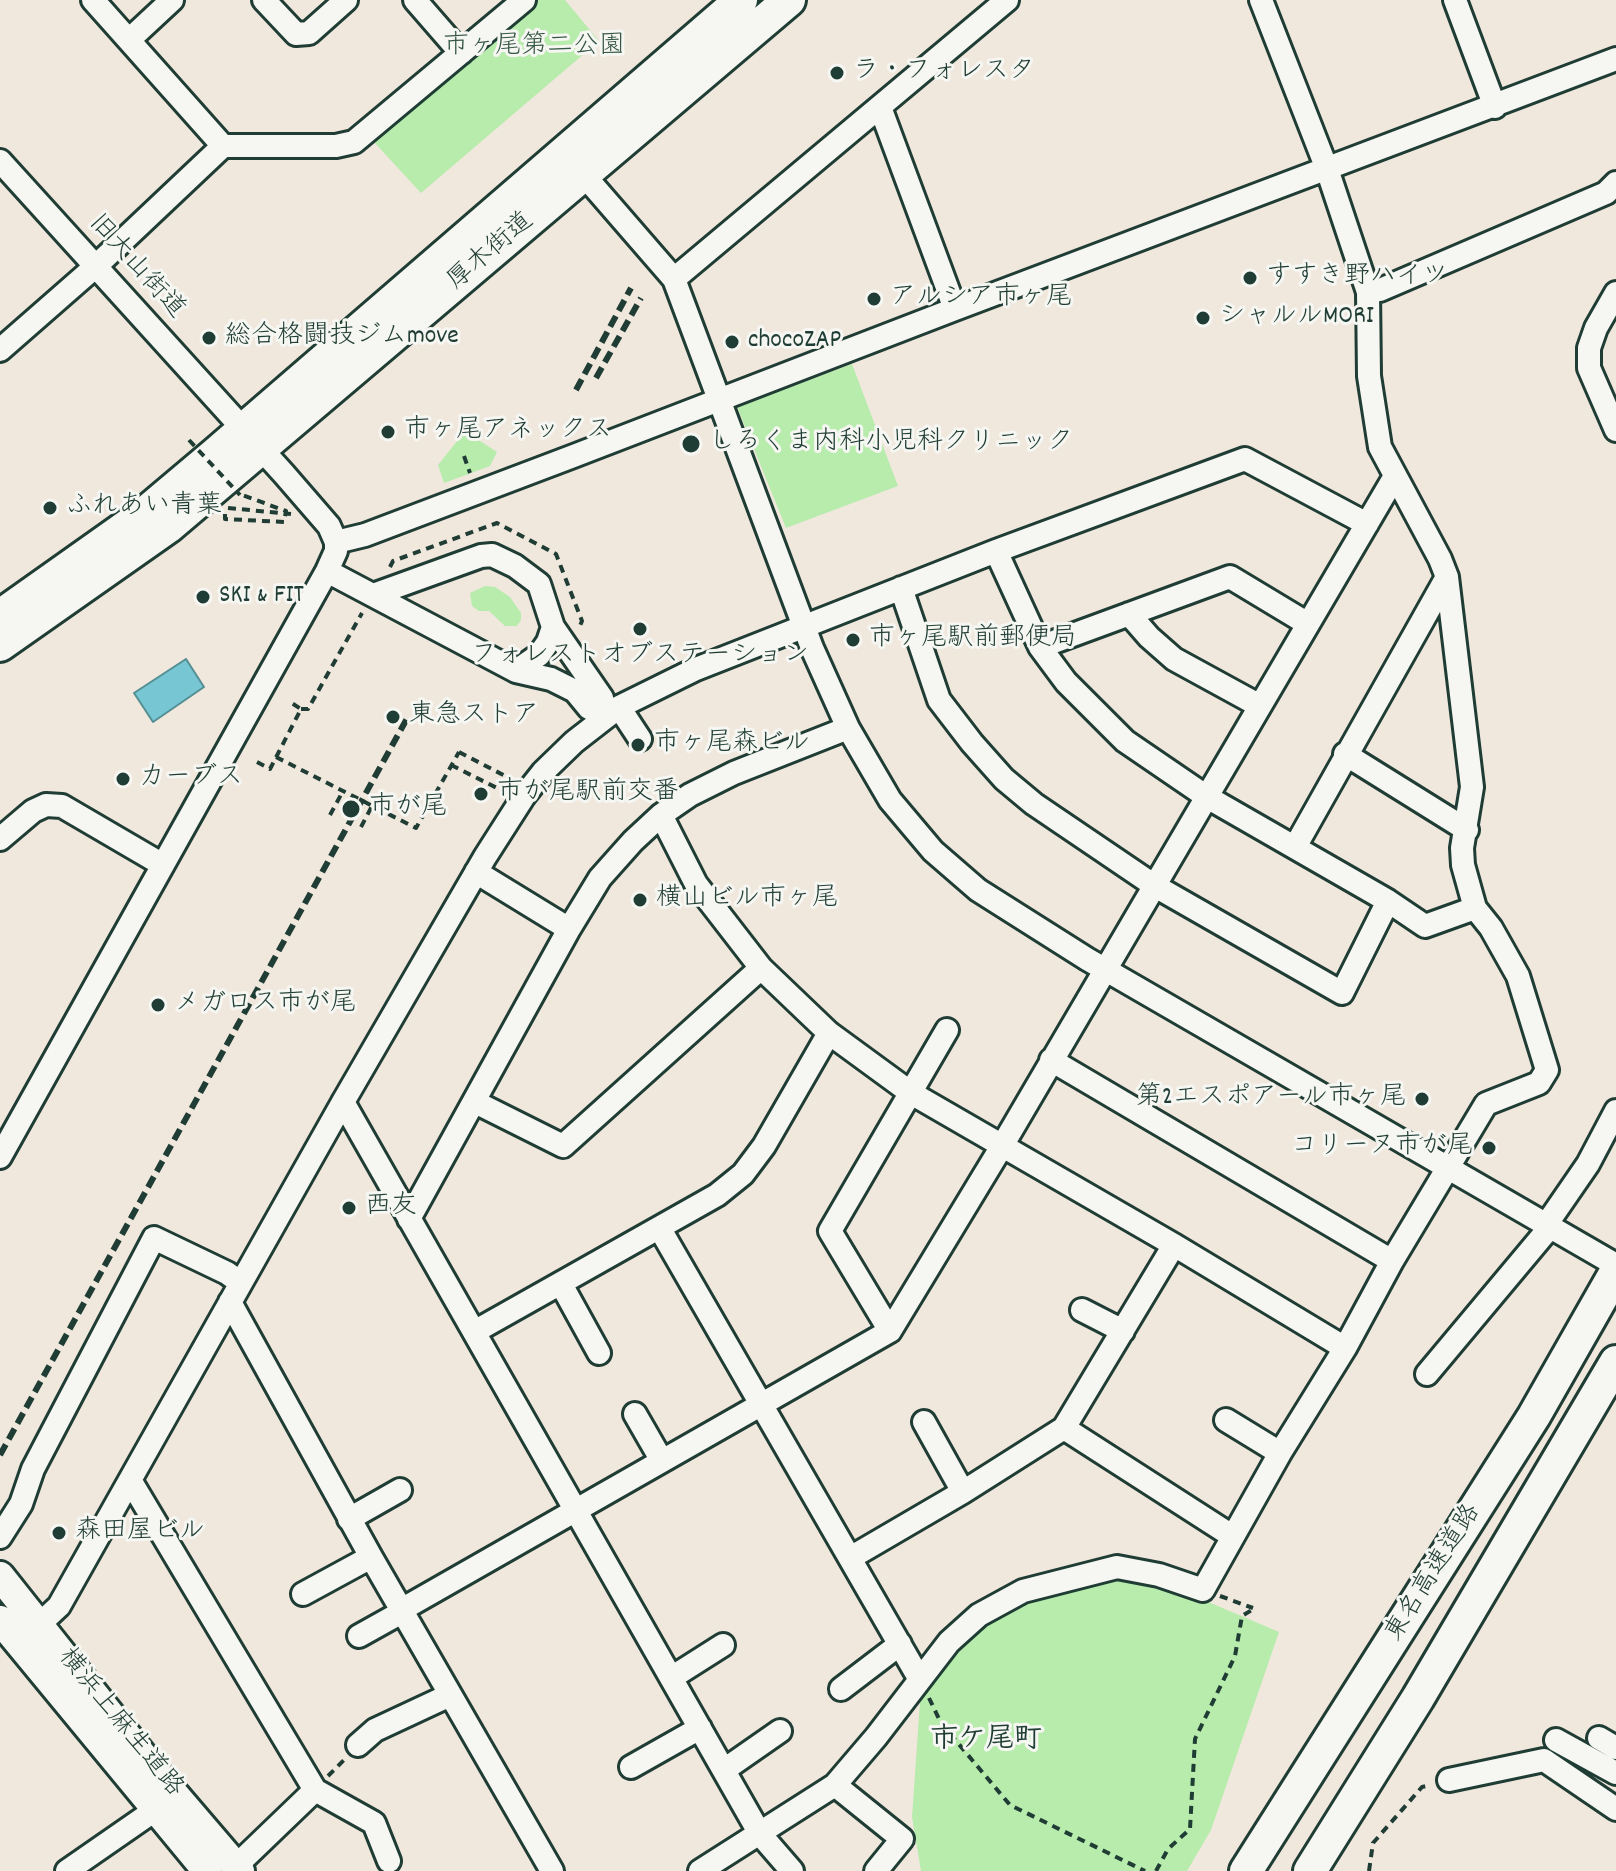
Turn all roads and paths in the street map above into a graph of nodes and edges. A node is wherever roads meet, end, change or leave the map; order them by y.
1 (93, 0) edge
2 (172, 0) edge
3 (264, 0) edge
4 (346, 0) edge
5 (415, 0) edge
6 (524, 0) edge
7 (741, 0) edge
8 (789, 0) edge
9 (1007, 0) edge
10 (1261, 0) edge
11 (1455, 0) edge
12 (129, 40) junction
13 (461, 53) junction
14 (1616, 59) edge
15 (880, 107) junction
16 (1495, 107) junction
17 (223, 146) junction
18 (0, 161) edge
19 (1327, 169) junction
20 (583, 174) junction
21 (1616, 183) edge
22 (96, 266) junction
23 (674, 279) junction
24 (1368, 292) junction
25 (1616, 293) edge
26 (955, 309) junction
27 (0, 350) edge
28 (719, 399) junction
29 (1616, 430) edge
30 (253, 439) junction
31 (189, 440) dead end
32 (464, 456) dead end
33 (1395, 476) junction
34 (472, 478) dead end
35 (249, 487) dead end
36 (240, 495) junction
37 (285, 504) dead end
38 (1367, 524) junction
39 (336, 542) junction
40 (996, 551) junction
41 (72, 563) junction
42 (327, 571) junction
43 (429, 576) junction
44 (1447, 577) junction
45 (901, 588) junction
46 (65, 600) junction
47 (0, 602) edge
48 (367, 604) junction
49 (1129, 614) junction
50 (0, 616) edge
51 (421, 621) junction
52 (1308, 624) junction
53 (804, 626) junction
54 (553, 627) junction
55 (0, 645) edge
56 (1040, 647) junction
57 (0, 663) edge
58 (516, 671) junction
59 (290, 702) dead end
60 (1260, 706) junction
61 (301, 709) junction
62 (612, 712) junction
63 (848, 728) junction
64 (640, 739) dead end
65 (1345, 754) junction
66 (276, 757) junction
67 (257, 762) dead end
68 (451, 765) junction
69 (507, 777) dead end
70 (500, 789) dead end
71 (343, 791) junction
72 (1207, 797) junction
73 (372, 806) junction
74 (330, 815) dead end
75 (661, 815) junction
76 (361, 827) dead end
77 (1467, 830) junction
78 (1, 835) edge
79 (1295, 847) junction
80 (163, 865) junction
81 (476, 872) junction
82 (1155, 886) junction
83 (1388, 901) junction
84 (1475, 908) junction
85 (569, 929) junction
86 (761, 968) junction
87 (1106, 969) junction
88 (947, 1030) dead end
89 (829, 1033) junction
90 (1051, 1060) junction
91 (911, 1093) junction
92 (343, 1102) junction
93 (475, 1102) junction
94 (1616, 1111) edge
95 (1002, 1146) junction
96 (0, 1157) edge
97 (1448, 1169) junction
98 (409, 1219) junction
99 (1553, 1228) junction
100 (660, 1229) junction
101 (1174, 1245) junction
102 (1392, 1261) junction
103 (1616, 1265) edge
104 (1616, 1272) edge
105 (561, 1284) junction
106 (236, 1292) junction
107 (1082, 1310) dead end
108 (890, 1331) junction
109 (1123, 1331) junction
110 (474, 1332) junction
111 (1345, 1348) junction
112 (599, 1353) dead end
113 (1616, 1362) edge
114 (1427, 1374) dead end
115 (762, 1404) junction
116 (635, 1414) dead end
117 (1226, 1420) dead end
118 (924, 1422) dead end
119 (1064, 1428) junction
120 (1280, 1453) junction
121 (662, 1461) junction
122 (130, 1480) junction
123 (400, 1490) dead end
124 (963, 1492) junction
125 (576, 1510) junction
126 (349, 1519) junction
127 (1232, 1536) junction
128 (0, 1537) edge
129 (371, 1557) junction
130 (850, 1558) junction
131 (0, 1576) edge
132 (1203, 1590) junction
133 (303, 1594) dead end
134 (402, 1611) junction
135 (0, 1620) edge
136 (29, 1634) junction
137 (359, 1636) dead end
138 (900, 1644) junction
139 (723, 1645) dead end
140 (671, 1678) junction
141 (919, 1678) junction
142 (841, 1689) dead end
143 (450, 1695) junction
144 (700, 1728) junction
145 (780, 1731) dead end
146 (1556, 1740) dead end
147 (358, 1745) joint
148 (631, 1767) dead end
149 (724, 1770) junction
150 (1616, 1773) edge
151 (1449, 1780) joint
152 (835, 1785) junction
153 (315, 1790) junction
154 (1616, 1809) edge
155 (155, 1810) junction
156 (760, 1834) junction
157 (389, 1861) dead end
158 (197, 1864) edge
159 (238, 1869) edge
160 (67, 1871) edge
161 (552, 1871) edge
162 (700, 1871) edge
163 (792, 1871) edge
164 (876, 1871) edge
165 (1145, 1871) edge
166 (1156, 1871) edge
167 (1246, 1871) edge
168 (1310, 1871) edge
169 (1369, 1871) edge

1 - 12 street
2 - 12 street
3 - 4 street
5 - 13 street
6 - 13 street
7 - 30 highway, 厚木街道
8 - 20 highway, 厚木街道
9 - 15 street
10 - 19 street
11 - 16 street
12 - 17 street
13 - 17 street
14 - 16 street
15 - 23 street
15 - 26 street
16 - 19 street
17 - 22 street
18 - 22 street, 旧大山街道
19 - 24 street
19 - 26 street
20 - 23 street
20 - 30 highway, 厚木街道
21 - 24 street
22 - 27 street
22 - 30 street, 旧大山街道
23 - 28 street
24 - 33 street
25 - 29 street
26 - 28 street
28 - 39 street
28 - 53 street
30 - 39 street, 旧大山街道
30 - 41 highway, 厚木街道
30 - 46 highway, 厚木街道
31 - 36 path, bridge
32 - 34 path
33 - 38 street
33 - 44 street
35 - 36 path
36 - 37 path
38 - 40 street
38 - 52 street
39 - 42 street
40 - 45 street
40 - 56 street
41 - 47 highway
41 - 50 highway, 厚木街道
42 - 48 street
42 - 80 street
43 - 48 street
43 - 51 street
43 - 54 street
44 - 65 street
44 - 77 street
45 - 53 street
45 - 82 street
46 - 55 highway, 厚木街道
46 - 57 highway
48 - 51 street
48 - 61 path
49 - 52 street
49 - 56 street
49 - 60 street
51 - 58 street
52 - 60 street
53 - 62 street
53 - 63 street
54 - 58 street
54 - 62 street
56 - 72 street
58 - 62 street
59 - 61 path
60 - 72 street
61 - 66 path
62 - 64 street
62 - 81 street
63 - 75 street
63 - 87 street
65 - 77 street
65 - 79 street
66 - 67 path
66 - 71 path, bridge
68 - 69 path, bridge
68 - 70 path
68 - 73 path, bridge
71 - 73 path, bridge
71 - 74 path
72 - 79 street
72 - 82 street
73 - 76 path
75 - 85 street
75 - 86 street
77 - 84 street
78 - 80 street
79 - 83 street
80 - 96 street
81 - 85 street
81 - 92 street
82 - 83 street
82 - 87 street
83 - 84 street
84 - 97 street
85 - 93 street
86 - 89 street
86 - 93 street
87 - 90 street
87 - 97 street
88 - 91 street
89 - 91 street
89 - 100 street
90 - 95 street
90 - 102 street
91 - 95 street
91 - 108 street
92 - 98 street
92 - 106 street
93 - 98 street
94 - 99 street
95 - 101 street
95 - 108 street
97 - 99 street
97 - 102 street
98 - 110 street
99 - 103 street
99 - 114 street
100 - 105 street
100 - 115 street
101 - 109 street
101 - 111 street
102 - 111 street
104 - 167 highway, 東名高速道路
105 - 110 street
105 - 112 street
106 - 122 street
106 - 126 street
106 - 128 street
107 - 109 street
108 - 115 street
109 - 119 street
110 - 125 street
111 - 120 street
113 - 168 highway, 東名高速道路
115 - 121 street
115 - 130 street
116 - 121 street
117 - 120 street
118 - 124 street
119 - 124 street
119 - 127 street
120 - 127 street
121 - 125 street
122 - 136 street
122 - 153 street
123 - 126 street
124 - 130 street
125 - 134 street
125 - 140 street
126 - 129 street
127 - 132 street
129 - 133 street
129 - 134 street
130 - 138 street
131 - 136 main road, 横浜上麻生道路
132 - 141 street
132 - 166 path
134 - 137 street
134 - 143 street
135 - 136 main road, 横浜上麻生道路
136 - 155 main road, 横浜上麻生道路
136 - 159 main road, 横浜上麻生道路
138 - 141 street
138 - 142 street
139 - 140 street
140 - 144 street
141 - 152 street
141 - 165 path
143 - 147 street
143 - 161 street
144 - 148 street
144 - 149 street
145 - 149 street
146 - 150 street
147 - 153 path
149 - 156 street
151 - 154 street
151 - 169 path
152 - 156 street
152 - 164 street
153 - 157 street
153 - 159 street
155 - 158 main road, 横浜上麻生道路
155 - 160 street
156 - 162 street
156 - 163 street

